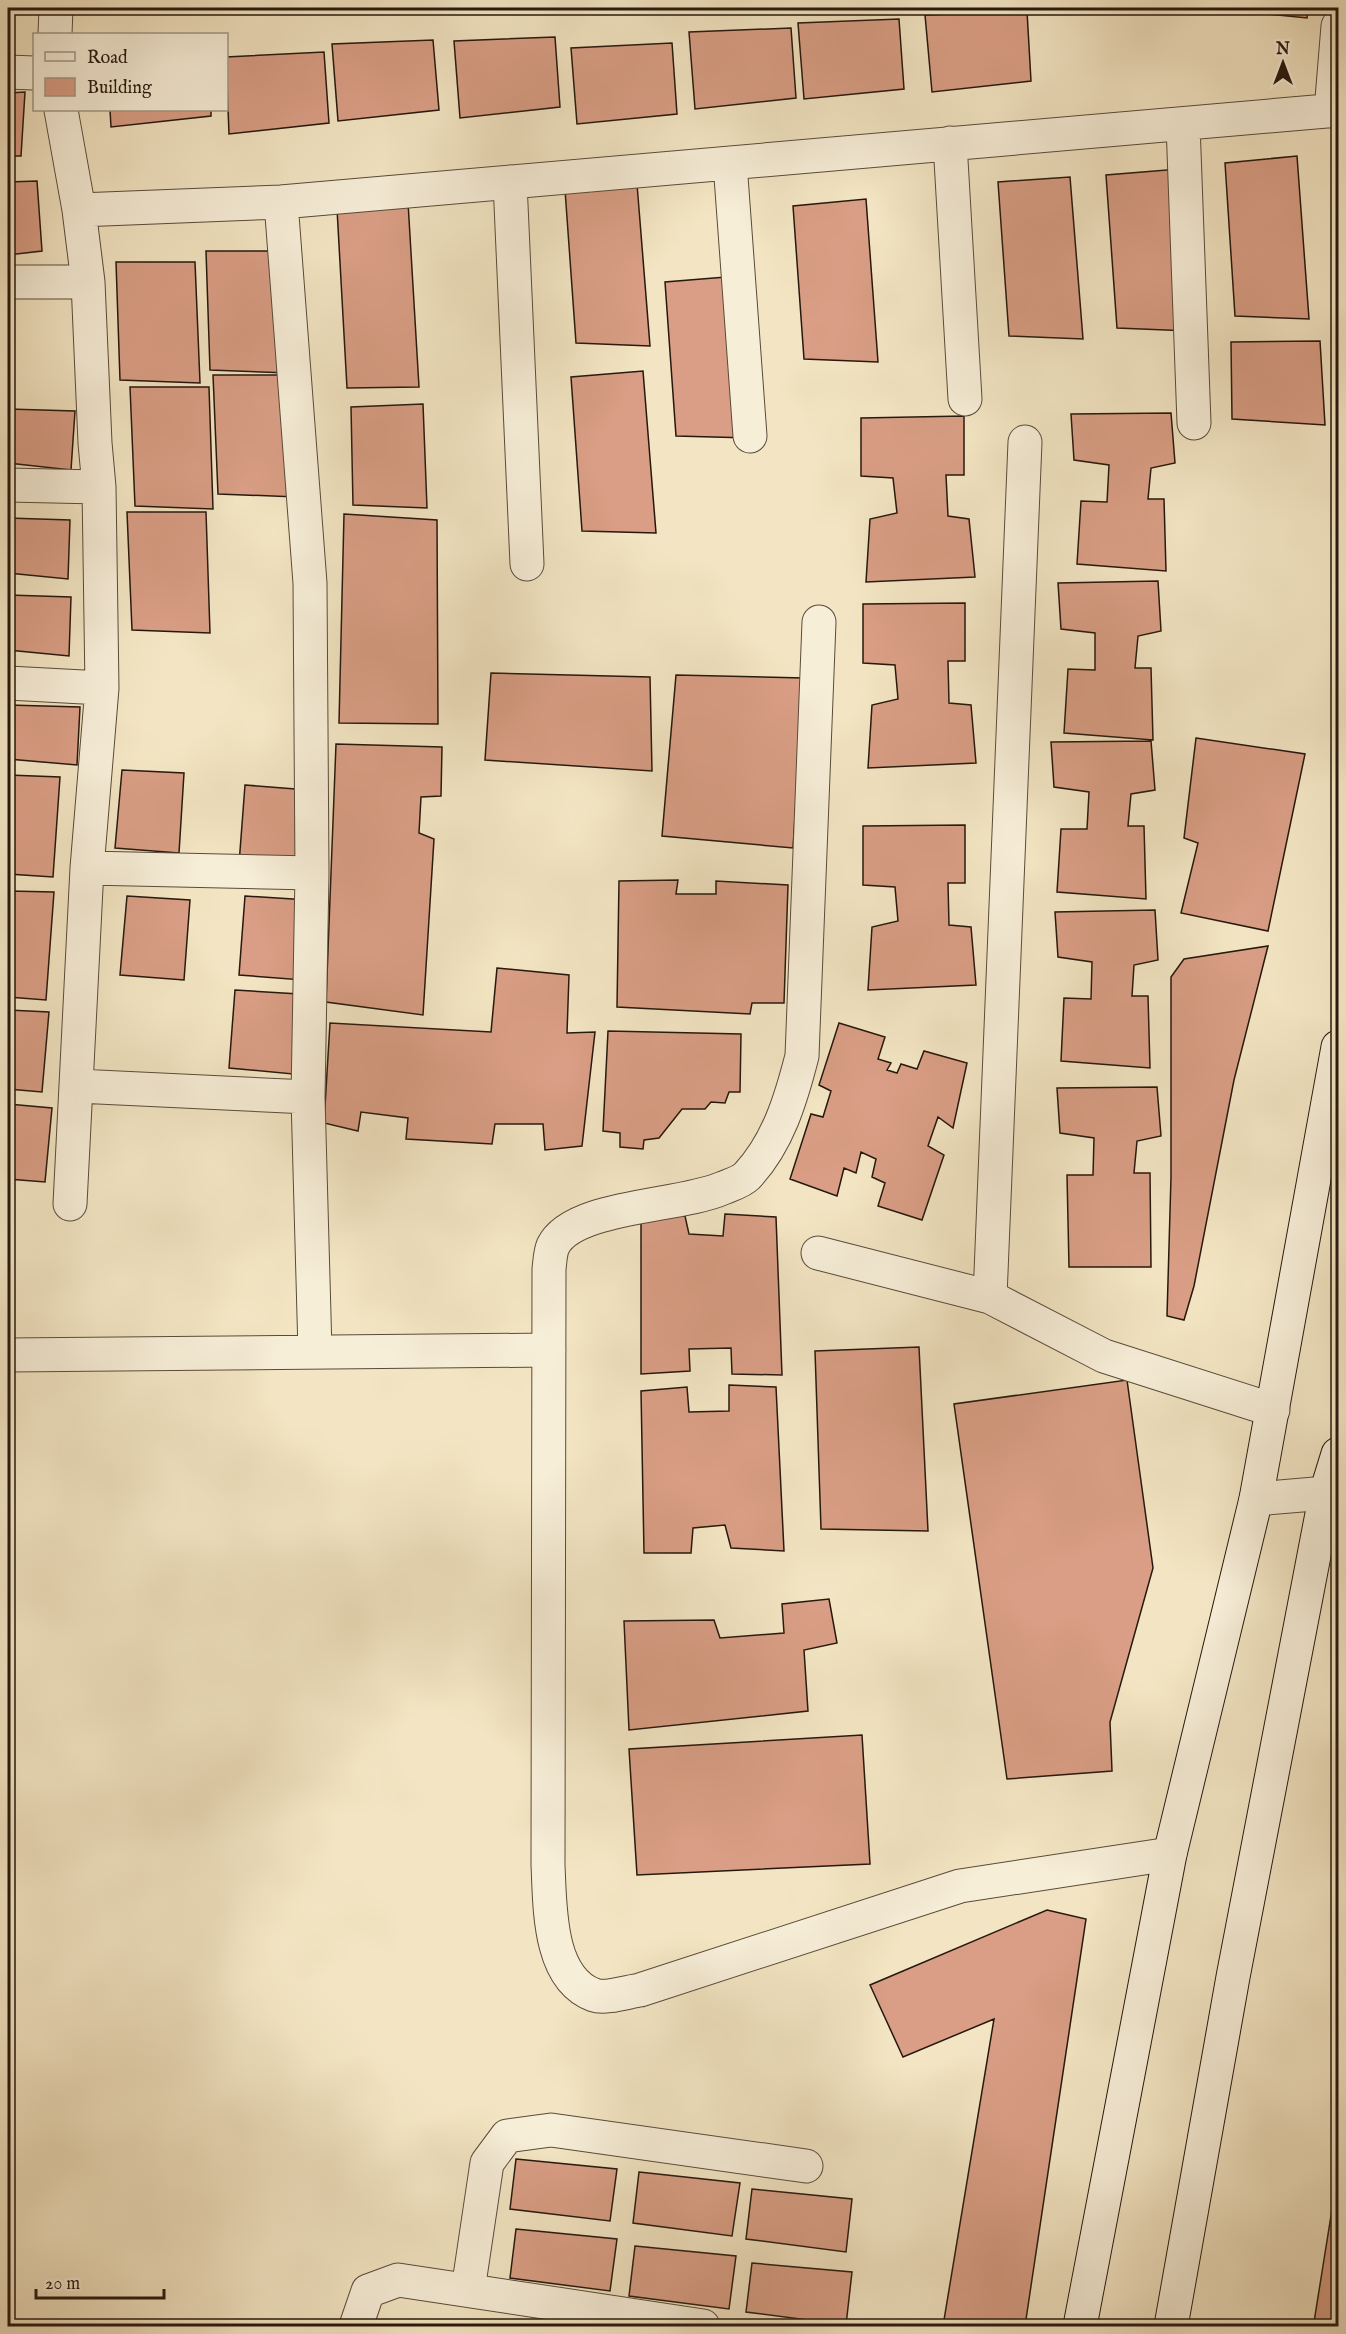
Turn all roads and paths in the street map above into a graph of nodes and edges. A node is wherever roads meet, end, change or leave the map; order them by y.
1 (56, 8) edge
2 (1338, 26) edge
3 (55, 33) edge
4 (8, 72) edge
5 (33, 73) edge
6 (61, 111) edge
7 (1335, 111) edge
8 (1182, 124) junction
9 (950, 143) junction
10 (730, 163) junction
11 (510, 182) junction
12 (281, 202) junction
13 (79, 210) junction
14 (8, 282) edge
15 (88, 282) junction
16 (965, 399) dead end
17 (1194, 423) dead end
18 (750, 436) dead end
19 (1025, 442) dead end
20 (8, 484) edge
21 (99, 487) junction
22 (527, 564) dead end
23 (819, 622) dead end
24 (8, 684) edge
25 (102, 688) junction
26 (87, 868) junction
27 (312, 873) junction
28 (1338, 1047) edge
29 (77, 1086) junction
30 (309, 1097) junction
31 (69, 1204) dead end
32 (818, 1253) dead end
33 (990, 1297) junction
34 (549, 1350) junction
35 (315, 1352) junction
36 (8, 1355) edge
37 (1273, 1410) junction
38 (1338, 1454) edge
39 (1332, 1493) edge
40 (1256, 1499) junction
41 (1170, 1854) junction
42 (806, 2166) dead end
43 (468, 2290) junction
44 (356, 2326) edge
45 (703, 2326) edge
46 (1080, 2326) edge
47 (1171, 2326) edge

1 - 3 street
2 - 7 street
4 - 5 street
6 - 13 street
7 - 8 street
8 - 9 street
8 - 17 street
9 - 10 street
9 - 16 street
10 - 11 street
10 - 18 street
11 - 12 street
11 - 22 street
12 - 13 street
12 - 27 street
13 - 15 street
14 - 15 street
15 - 21 street
19 - 33 street
20 - 21 street
21 - 25 street
23 - 34 street
24 - 25 street
25 - 26 street
26 - 27 street
26 - 29 street
27 - 30 street
28 - 37 street
29 - 30 street
29 - 31 street
30 - 35 street
32 - 33 street
33 - 37 street
34 - 35 street
34 - 41 street
35 - 36 street
37 - 40 street
38 - 39 street
39 - 40 street
39 - 47 street
40 - 41 street
41 - 46 street
42 - 43 street
43 - 44 street
43 - 45 street

